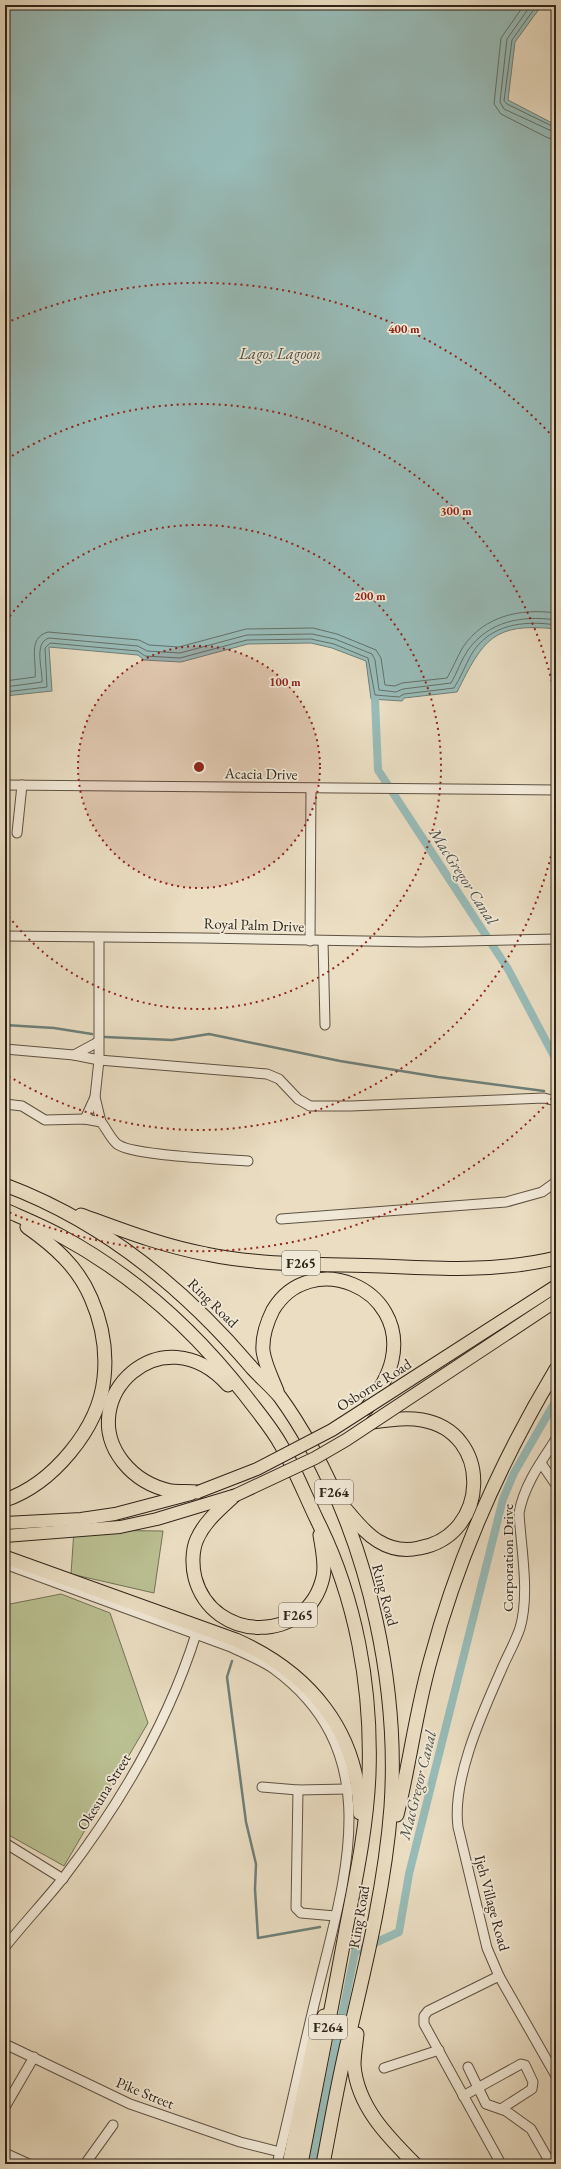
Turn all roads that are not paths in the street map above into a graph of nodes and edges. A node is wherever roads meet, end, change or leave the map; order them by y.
1 (5, 785) edge
2 (22, 785) junction
3 (311, 788) junction
4 (556, 790) edge
5 (17, 833) dead end
6 (5, 936) edge
7 (99, 938) junction
8 (556, 939) edge
9 (310, 941) junction
10 (323, 941) junction
11 (325, 1025) dead end
12 (98, 1042) junction
13 (5, 1049) edge
14 (74, 1055) junction
15 (99, 1060) junction
16 (95, 1097) junction
17 (556, 1101) edge
18 (5, 1104) edge
19 (85, 1118) junction
20 (101, 1122) junction
21 (248, 1161) dead end
22 (556, 1182) edge
23 (5, 1185) edge
24 (54, 1204) junction
25 (5, 1210) edge
26 (281, 1219) dead end
27 (556, 1258) edge
28 (556, 1286) edge
29 (556, 1301) edge
30 (556, 1369) edge
31 (279, 1396) junction
32 (249, 1400) junction
33 (367, 1409) junction
34 (373, 1422) junction
35 (556, 1439) edge
36 (541, 1463) junction
37 (556, 1485) edge
38 (198, 1492) junction
39 (234, 1496) junction
40 (5, 1500) edge
41 (338, 1500) junction
42 (317, 1519) junction
43 (5, 1524) edge
44 (5, 1536) edge
45 (5, 1556) edge
46 (5, 1564) edge
47 (196, 1634) junction
48 (470, 1748) joint
49 (262, 1787) dead end
50 (348, 1789) junction
51 (298, 1790) junction
52 (5, 1843) edge
53 (361, 1844) junction
54 (386, 1858) junction
55 (63, 1879) junction
56 (336, 1916) junction
57 (5, 1947) edge
58 (499, 1976) junction
59 (336, 1986) junction
60 (361, 1990) junction
61 (5, 2044) edge
62 (438, 2050) junction
63 (34, 2057) junction
64 (468, 2067) dead end
65 (384, 2068) dead end
66 (556, 2076) edge
67 (477, 2089) junction
68 (464, 2096) junction
69 (5, 2107) edge
70 (501, 2109) junction
71 (113, 2125) dead end
72 (280, 2152) junction
73 (5, 2153) edge
74 (29, 2164) edge
75 (86, 2164) edge
76 (277, 2164) edge
77 (289, 2164) edge
78 (301, 2164) edge
79 (323, 2164) edge
80 (416, 2164) edge
81 (501, 2164) edge
82 (551, 2164) edge

1 - 2 street, Acacia Drive
2 - 3 street, Acacia Drive
2 - 5 street
3 - 4 street, Acacia Drive
3 - 9 street
6 - 7 street, Royal Palm Drive
7 - 9 street, Royal Palm Drive
7 - 12 street
8 - 10 street, Royal Palm Drive
9 - 10 street, Royal Palm Drive
10 - 11 street
12 - 14 street
12 - 15 street
13 - 14 street
14 - 15 street
15 - 16 street
15 - 17 street
16 - 19 street
16 - 20 street
18 - 19 street
19 - 20 street
20 - 21 street
22 - 26 street
23 - 24 highway, Ring Road / F264
24 - 27 highway, F265
24 - 31 highway, Ring Road / F264
25 - 32 highway, Ring Road / F264
25 - 40 highway
28 - 33 main road, Osborne Road, bridge
29 - 34 main road, Osborne Road / F265, bridge
30 - 54 highway
31 - 33 highway, bridge
31 - 41 highway, Ring Road / F264
32 - 38 highway
32 - 42 highway, Ring Road / F264
33 - 38 main road, Osborne Road, bridge
34 - 39 main road, Osborne Road / F265, bridge
34 - 41 highway
35 - 36 street, Corporation Drive
36 - 37 street
36 - 48 street, Corporation Drive
38 - 43 main road, Osborne Road
39 - 42 highway, F265
39 - 44 main road, Osborne Road
41 - 54 highway, Ring Road / F264
42 - 53 highway, Ring Road / F264
45 - 53 highway
46 - 47 street
47 - 50 street
47 - 55 street, Okesuna Street
48 - 58 street, Ijeh Village Road
49 - 51 street
50 - 51 street
50 - 56 street
51 - 56 street
52 - 55 street
53 - 59 highway, Ring Road / F264
54 - 60 highway, Ring Road / F264
55 - 57 street, Okesuna Street
56 - 72 street
58 - 62 street
58 - 66 street, Ijeh Village Road
59 - 77 highway
59 - 78 highway, Ring Road / F264
60 - 79 highway, Ring Road / F264
60 - 80 highway
61 - 63 street, Pike Street
62 - 65 street
62 - 68 street
63 - 69 street
63 - 72 street, Pike Street
64 - 67 street
67 - 68 street
67 - 70 street
67 - 70 street
68 - 81 street
70 - 82 street
71 - 75 street
72 - 76 street
73 - 74 street

